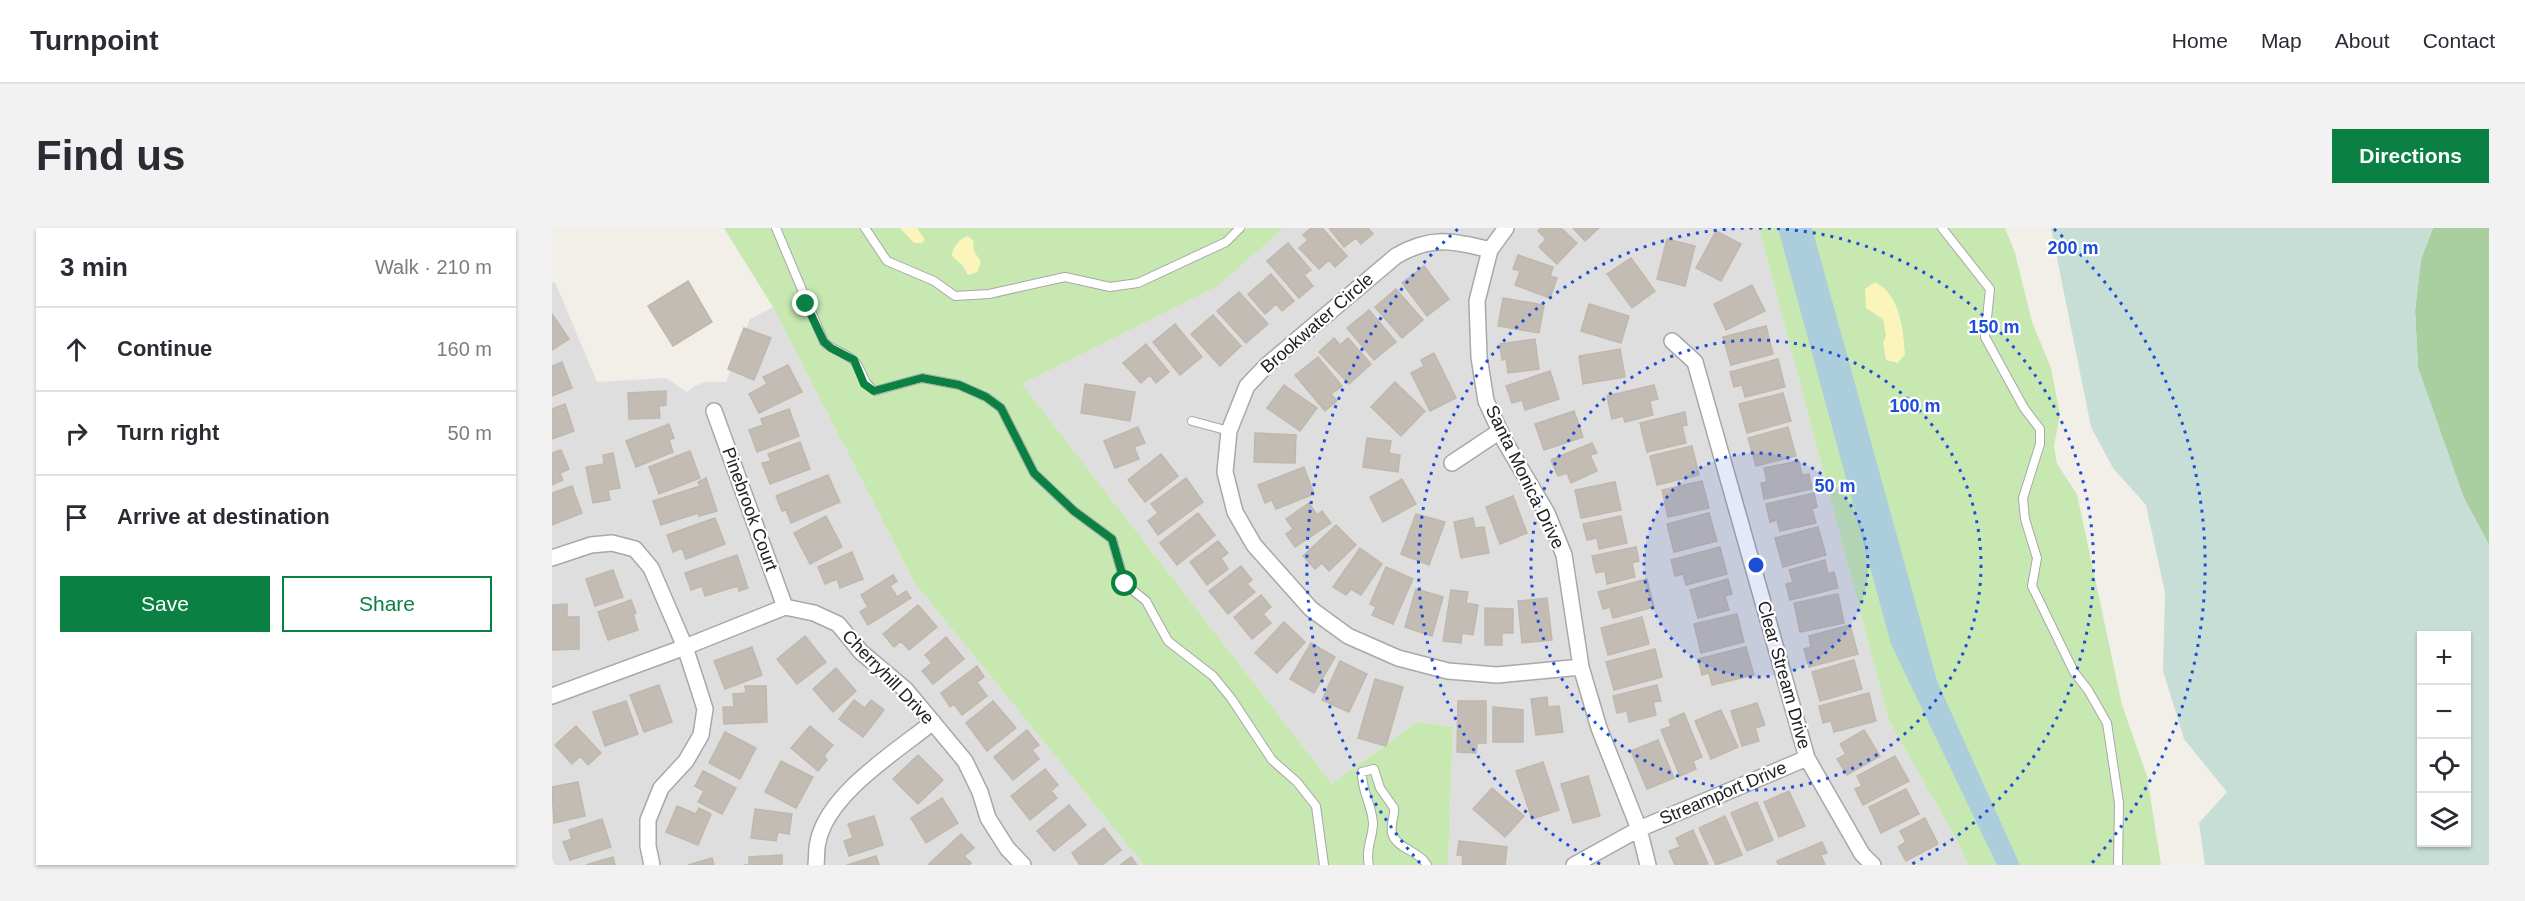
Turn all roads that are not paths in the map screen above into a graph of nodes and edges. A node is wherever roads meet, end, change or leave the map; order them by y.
1 (776, 228) edge
2 (865, 228) edge
3 (1240, 228) edge
4 (1506, 228) edge
5 (1942, 228) edge
6 (1490, 250) junction
7 (1672, 341) dead end
8 (714, 411) dead end
9 (1192, 421) dead end
10 (1229, 431) junction
11 (1500, 431) junction
12 (1452, 464) dead end
13 (552, 558) edge
14 (785, 607) junction
15 (685, 647) junction
16 (1581, 668) junction
17 (552, 696) edge
18 (933, 722) junction
19 (1807, 758) junction
20 (1639, 829) junction
21 (652, 865) edge
22 (816, 865) edge
23 (1023, 865) edge
24 (1324, 865) edge
25 (1369, 865) edge
26 (1428, 865) edge
27 (1574, 865) edge
28 (1648, 865) edge
29 (1874, 865) edge
30 (2118, 865) edge

1 - 24 lane
2 - 3 lane
4 - 6 street, Santa Monica Drive
5 - 30 lane
6 - 10 street, Brookwater Circle
6 - 11 street, Santa Monica Drive
7 - 19 street, Clear Stream Drive
8 - 14 street, Pinebrook Court
9 - 10 lane
10 - 16 street, Brookwater Circle
11 - 12 street
11 - 16 street, Santa Monica Drive
13 - 15 street
14 - 15 street
14 - 18 street, Cherryhill Drive
15 - 17 street
15 - 21 street
16 - 20 street, Santa Monica Drive
18 - 22 street
18 - 23 street, Cherryhill Drive
19 - 20 street, Streamport Drive
19 - 29 street, Clear Stream Drive
20 - 27 street, Streamport Drive
20 - 28 street, Santa Monica Drive
25 - 26 lane

